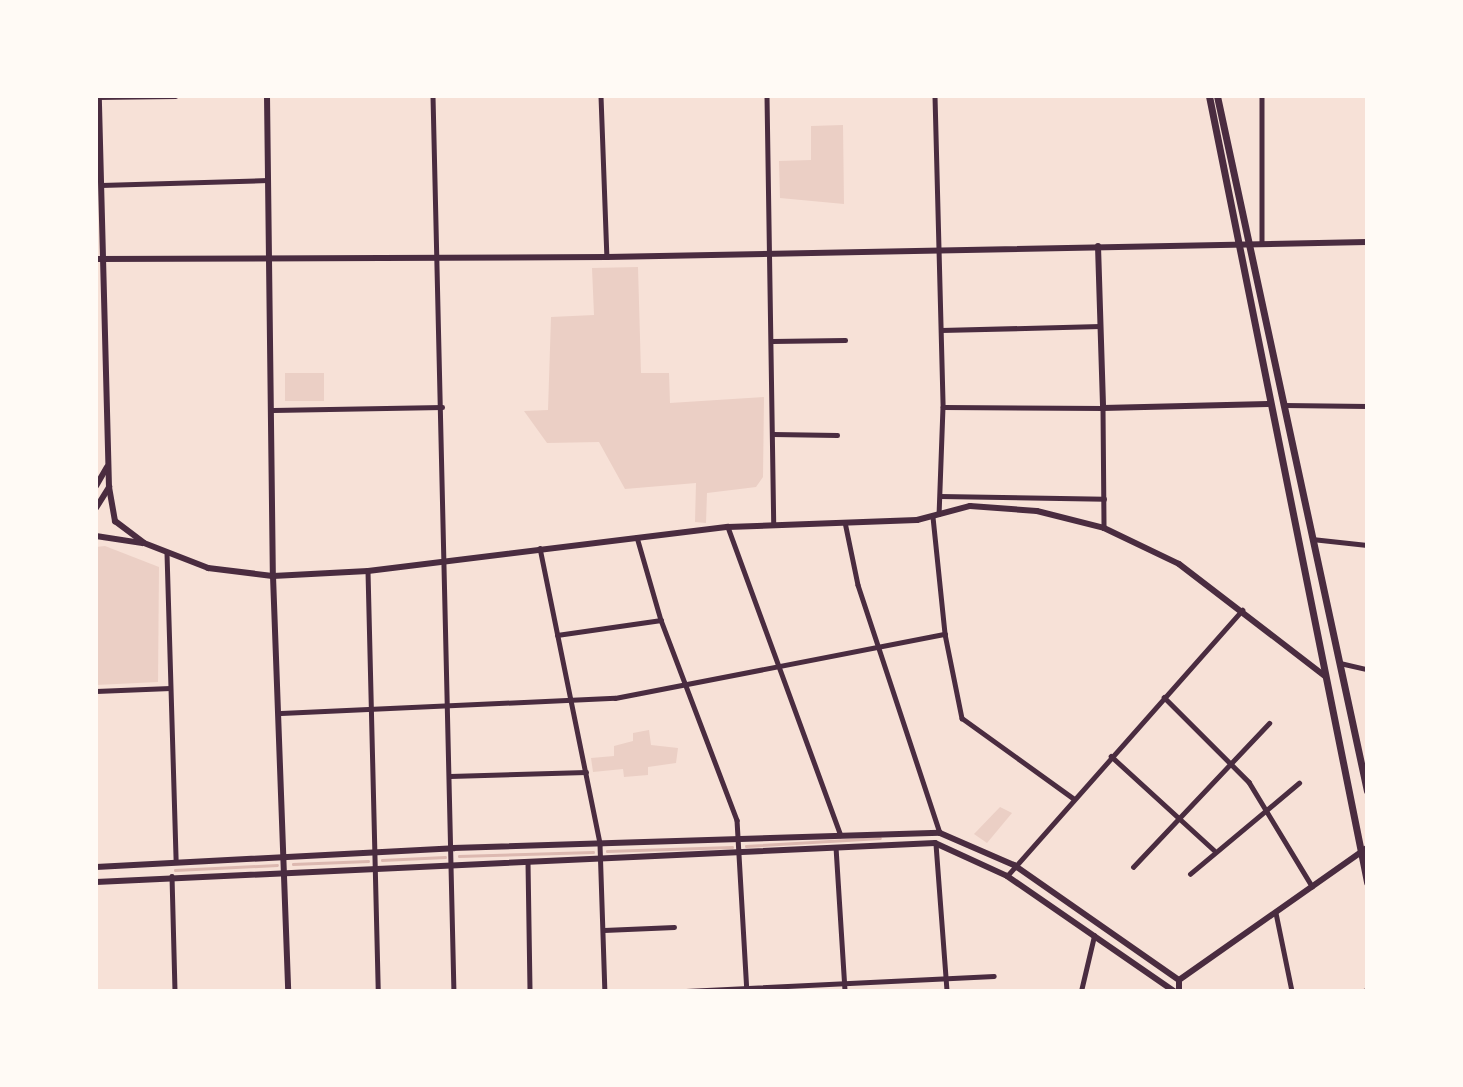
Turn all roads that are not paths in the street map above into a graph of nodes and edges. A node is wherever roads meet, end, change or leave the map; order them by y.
1 (175, 96) edge
2 (267, 96) edge
3 (433, 96) edge
4 (601, 96) edge
5 (767, 96) edge
6 (935, 96) edge
7 (1209, 96) edge
8 (1217, 96) edge
9 (1262, 96) edge
10 (98, 97) edge
11 (269, 180) junction
12 (101, 185) junction
13 (1367, 242) edge
14 (1236, 245) junction
15 (1250, 245) junction
16 (1262, 245) junction
17 (1098, 246) junction
18 (940, 249) junction
19 (771, 252) junction
20 (436, 257) junction
21 (607, 257) junction
22 (270, 258) junction
23 (100, 259) edge
24 (1100, 326) junction
25 (941, 330) junction
26 (845, 340) dead end
27 (772, 341) junction
28 (1268, 404) junction
29 (1283, 405) junction
30 (1367, 406) edge
31 (442, 407) junction
32 (943, 407) junction
33 (1103, 408) junction
34 (273, 410) junction
35 (773, 434) junction
36 (837, 435) dead end
37 (108, 465) junction
38 (96, 486) edge
39 (109, 487) junction
40 (940, 496) junction
41 (1104, 499) junction
42 (96, 508) edge
43 (936, 516) junction
44 (845, 522) junction
45 (774, 523) junction
46 (728, 527) junction
47 (1104, 528) junction
48 (96, 536) edge
49 (636, 536) junction
50 (1312, 539) junction
51 (144, 543) junction
52 (1367, 545) edge
53 (540, 547) junction
54 (167, 553) junction
55 (444, 561) junction
56 (368, 571) junction
57 (273, 576) junction
58 (1242, 610) junction
59 (661, 620) junction
60 (945, 634) junction
61 (557, 635) junction
62 (880, 649) junction
63 (1340, 663) junction
64 (781, 666) junction
65 (1367, 669) edge
66 (1325, 676) junction
67 (688, 687) junction
68 (170, 688) junction
69 (96, 691) edge
70 (1164, 697) junction
71 (570, 700) junction
72 (448, 706) junction
73 (370, 709) junction
74 (281, 713) junction
75 (1269, 723) dead end
76 (1111, 756) junction
77 (1231, 760) junction
78 (586, 772) junction
79 (450, 776) junction
80 (1299, 783) dead end
81 (1367, 790) edge
82 (1073, 798) junction
83 (1264, 808) junction
84 (1178, 816) junction
85 (940, 833) junction
86 (841, 835) junction
87 (739, 839) junction
88 (935, 843) junction
89 (600, 844) junction
90 (836, 846) junction
91 (453, 848) junction
92 (1214, 850) junction
93 (1364, 850) edge
94 (375, 853) junction
95 (739, 853) junction
96 (284, 857) junction
97 (601, 858) junction
98 (528, 860) junction
99 (176, 862) junction
100 (452, 863) junction
101 (1014, 865) junction
102 (96, 867) edge
103 (376, 867) junction
104 (1133, 867) dead end
105 (285, 870) junction
106 (1190, 874) dead end
107 (173, 876) junction
108 (1007, 876) junction
109 (96, 881) edge
110 (1367, 882) edge
111 (1312, 886) junction
112 (1276, 913) junction
113 (674, 927) dead end
114 (604, 930) junction
115 (1094, 936) junction
116 (994, 976) dead end
117 (947, 979) junction
118 (1179, 980) junction
119 (844, 984) junction
120 (747, 990) edge
121 (175, 991) edge
122 (288, 991) edge
123 (378, 991) edge
124 (454, 991) edge
125 (530, 991) edge
126 (605, 991) edge
127 (686, 991) edge
128 (845, 991) edge
129 (947, 991) edge
130 (1081, 991) edge
131 (1177, 991) edge
132 (1292, 991) edge

1 - 10 street
2 - 11 street
3 - 20 street
4 - 21 street
5 - 19 street
6 - 18 street
7 - 14 main road
8 - 15 main road
9 - 16 street
10 - 12 street
11 - 12 street
11 - 22 street
12 - 23 street
13 - 16 street
14 - 15 street
14 - 17 street
14 - 28 main road
15 - 16 street
15 - 29 main road
17 - 18 street
17 - 24 street
18 - 19 street
18 - 25 street
19 - 21 street
19 - 27 street
20 - 21 street
20 - 22 street
20 - 31 street
22 - 23 street
22 - 34 street
23 - 37 street
24 - 25 street
24 - 33 street
25 - 32 street
26 - 27 street
27 - 35 street
28 - 33 street
28 - 66 main road
29 - 30 street
29 - 50 main road
31 - 34 street
31 - 55 street
32 - 33 street
32 - 40 street
33 - 41 street
34 - 57 street
35 - 36 street
35 - 45 street
37 - 38 street
37 - 39 street
39 - 42 street
39 - 51 street
40 - 41 street
40 - 43 street
41 - 47 street
43 - 44 street
43 - 47 street
43 - 60 street
44 - 45 street
44 - 62 street
45 - 46 street
46 - 49 street
46 - 64 street
47 - 58 street
48 - 51 street
49 - 53 street
49 - 59 street
50 - 52 street
50 - 63 main road
51 - 54 street
53 - 55 street
53 - 61 street
54 - 57 street
54 - 68 street
55 - 56 street
55 - 72 street
56 - 57 street
56 - 73 street
57 - 74 street
58 - 66 street
58 - 70 street
59 - 61 street
59 - 67 street
60 - 62 street
60 - 82 street
61 - 71 street
62 - 64 street
62 - 85 street
63 - 65 street
63 - 81 main road
64 - 67 street
64 - 86 street
66 - 93 main road
67 - 71 street
67 - 87 street
68 - 69 street
68 - 99 street
70 - 76 street
70 - 77 street
71 - 72 street
71 - 78 street
72 - 73 street
72 - 79 street
73 - 74 street
73 - 94 street
74 - 96 street
75 - 77 street
76 - 82 street
76 - 84 street
77 - 83 street
77 - 84 street
78 - 79 street
78 - 89 street
79 - 91 street
80 - 83 street
82 - 101 street
83 - 92 street
83 - 111 street
84 - 92 street
84 - 104 street
85 - 86 street
85 - 101 street
86 - 87 street
87 - 89 street
87 - 95 street
88 - 90 street
88 - 108 street
88 - 117 street
89 - 91 street
89 - 97 street
90 - 95 street
90 - 119 street
91 - 94 street
91 - 100 street
92 - 106 street
93 - 110 main road
93 - 111 street
94 - 96 street
94 - 103 street
95 - 97 street
95 - 120 street
96 - 99 street
96 - 105 street
97 - 98 street
97 - 114 street
98 - 100 street
98 - 125 street
99 - 102 street
100 - 103 street
100 - 124 street
101 - 108 street
101 - 118 street
103 - 105 street
103 - 123 street
105 - 107 street
105 - 122 street
107 - 109 street
107 - 121 street
108 - 115 street
111 - 112 street
112 - 118 street
112 - 132 street
113 - 114 street
114 - 126 street
115 - 130 street
115 - 131 street
116 - 117 street
117 - 119 street
117 - 129 street
118 - 131 street
119 - 120 street
119 - 128 street
120 - 127 street

